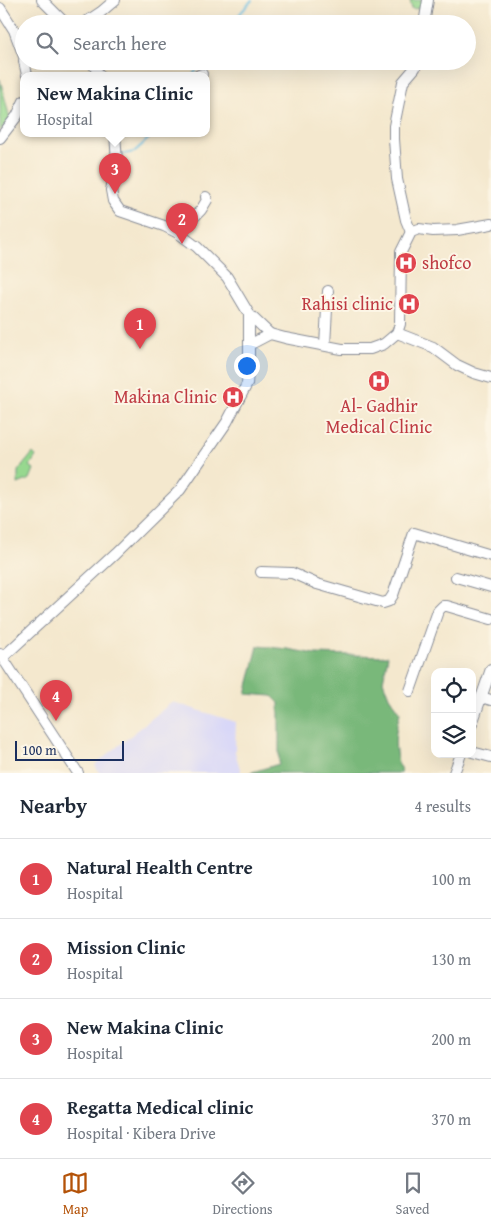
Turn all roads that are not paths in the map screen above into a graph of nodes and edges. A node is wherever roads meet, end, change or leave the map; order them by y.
1 (42, 0) edge
2 (114, 0) edge
3 (428, 0) edge
4 (0, 8) edge
5 (57, 15) edge
6 (96, 15) edge
7 (426, 15) edge
8 (15, 33) edge
9 (413, 70) edge
10 (20, 110) edge
11 (115, 137) edge
12 (0, 138) edge
13 (206, 197) dead end
14 (491, 224) edge
15 (411, 232) junction
16 (180, 234) junction
17 (328, 291) dead end
18 (249, 314) junction
19 (397, 333) junction
20 (270, 334) junction
21 (249, 345) junction
22 (324, 345) junction
23 (491, 378) edge
24 (491, 556) edge
25 (261, 572) dead end
26 (456, 577) dead end
27 (491, 587) edge
28 (491, 619) edge
29 (1, 656) edge
30 (491, 669) edge
31 (410, 691) dead end
32 (486, 698) edge
33 (476, 717) edge
34 (476, 753) edge
35 (491, 757) edge
36 (460, 758) edge
37 (78, 773) edge
38 (454, 773) edge

1 - 5 street
2 - 6 street
3 - 7 street
4 - 8 street
9 - 15 street
10 - 12 street
11 - 16 street
13 - 16 street
14 - 15 street
15 - 19 street
16 - 18 street
17 - 22 street
18 - 20 street
18 - 21 street
19 - 22 street
19 - 23 street
20 - 21 street
20 - 22 street
21 - 29 street
24 - 25 street
26 - 27 street
28 - 31 street
29 - 37 street
30 - 32 street
32 - 33 street
34 - 35 street
36 - 38 street

